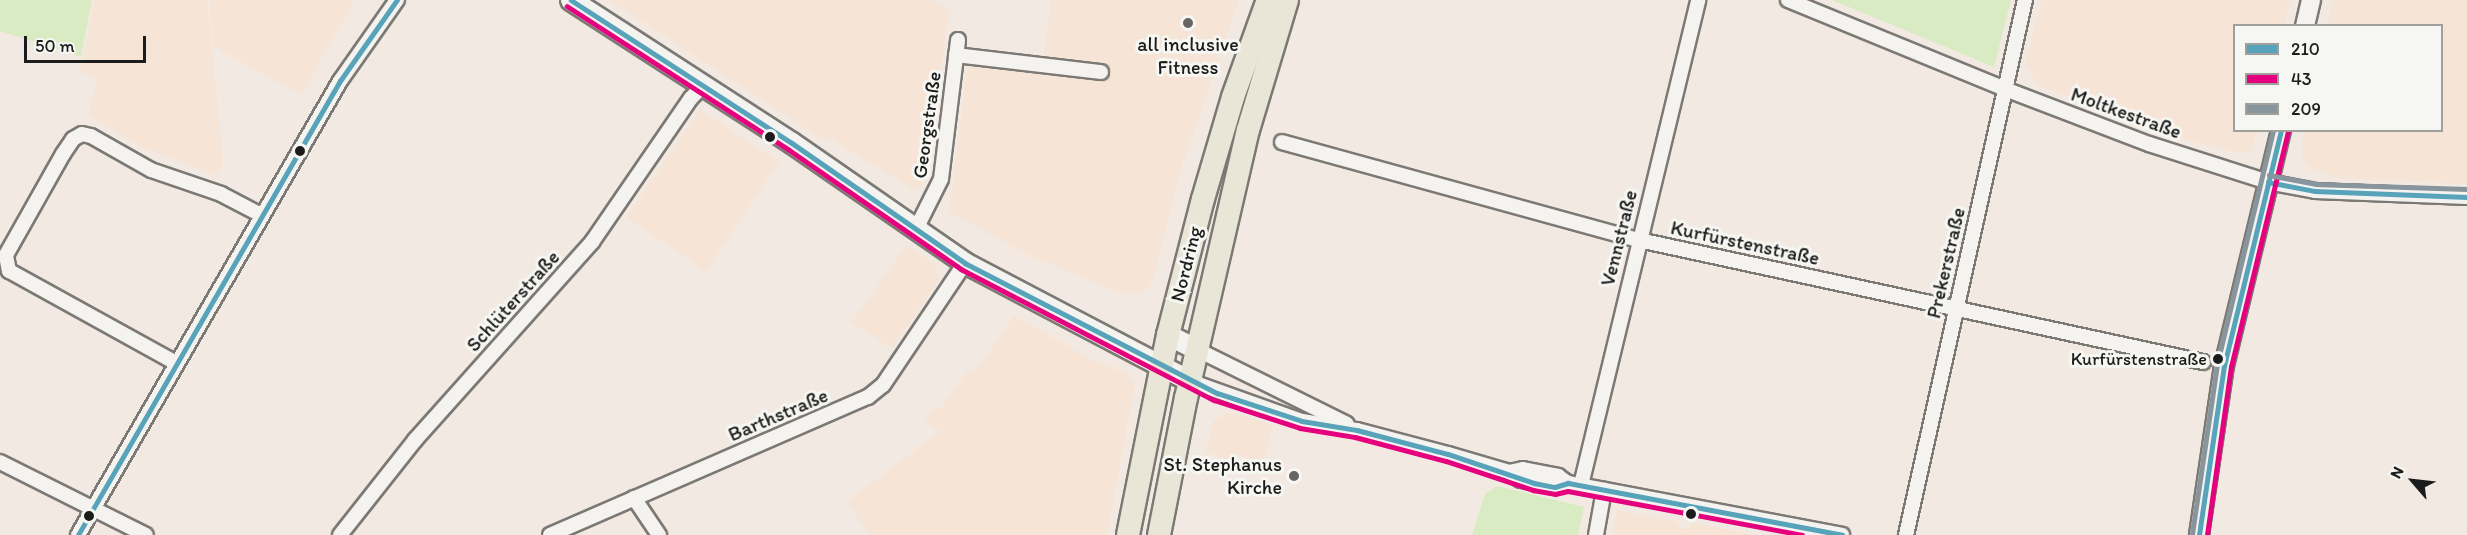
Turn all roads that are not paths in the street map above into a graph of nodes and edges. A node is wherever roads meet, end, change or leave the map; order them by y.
1 (397, 0) edge
2 (571, 0) edge
3 (1268, 0) edge
4 (1287, 0) edge
5 (1698, 0) edge
6 (1788, 0) edge
7 (2025, 0) edge
8 (2311, 0) edge
9 (2305, 24) edge
10 (958, 40) dead end
11 (956, 55) junction
12 (1101, 72) dead end
13 (704, 86) junction
14 (2005, 89) junction
15 (2280, 132) edge
16 (1282, 142) dead end
17 (2268, 182) junction
18 (2467, 197) edge
19 (261, 215) junction
20 (915, 231) junction
21 (1639, 240) junction
22 (964, 263) junction
23 (1955, 309) junction
24 (1168, 335) junction
25 (1198, 350) junction
26 (2203, 362) dead end
27 (176, 363) junction
28 (1161, 367) junction
29 (1190, 381) junction
30 (1357, 430) junction
31 (0, 462) edge
32 (1574, 484) junction
33 (1604, 490) junction
34 (634, 498) junction
35 (93, 510) junction
36 (78, 535) edge
37 (146, 535) edge
38 (340, 535) edge
39 (550, 535) edge
40 (659, 535) edge
41 (1128, 535) edge
42 (1159, 535) edge
43 (1596, 535) edge
44 (1842, 535) edge
45 (1906, 535) edge
46 (2199, 535) edge

1 - 19 street
2 - 13 main road
3 - 24 main road, Nordring
4 - 25 main road, Nordring
5 - 21 street, Vennstraße
6 - 14 street, Moltkestraße
7 - 14 street, Prekerstraße
8 - 9 street
10 - 11 street, Georgstraße
11 - 12 street, Georgstraße
11 - 20 street, Georgstraße
13 - 20 main road
13 - 38 street, Schlüterstraße
14 - 17 street, Moltkestraße
14 - 23 street, Prekerstraße
15 - 17 street
16 - 21 street, Kurfürstenstraße
17 - 18 street, Moltkestraße
17 - 46 street
19 - 27 street
19 - 27 street
20 - 22 main road
21 - 23 street, Kurfürstenstraße
21 - 32 street, Vennstraße
22 - 28 main road
22 - 34 street, Barthstraße
23 - 26 street, Kurfürstenstraße
23 - 45 street, Prekerstraße
24 - 25 main road
24 - 28 main road, Nordring
25 - 29 main road, Nordring
25 - 30 street
27 - 35 street
28 - 29 main road
28 - 41 main road, Nordring
29 - 30 street
29 - 42 main road, Nordring
30 - 32 street
31 - 35 street
32 - 33 street
33 - 43 street
33 - 44 street
34 - 39 street, Barthstraße
34 - 40 street
35 - 36 street
35 - 37 street

